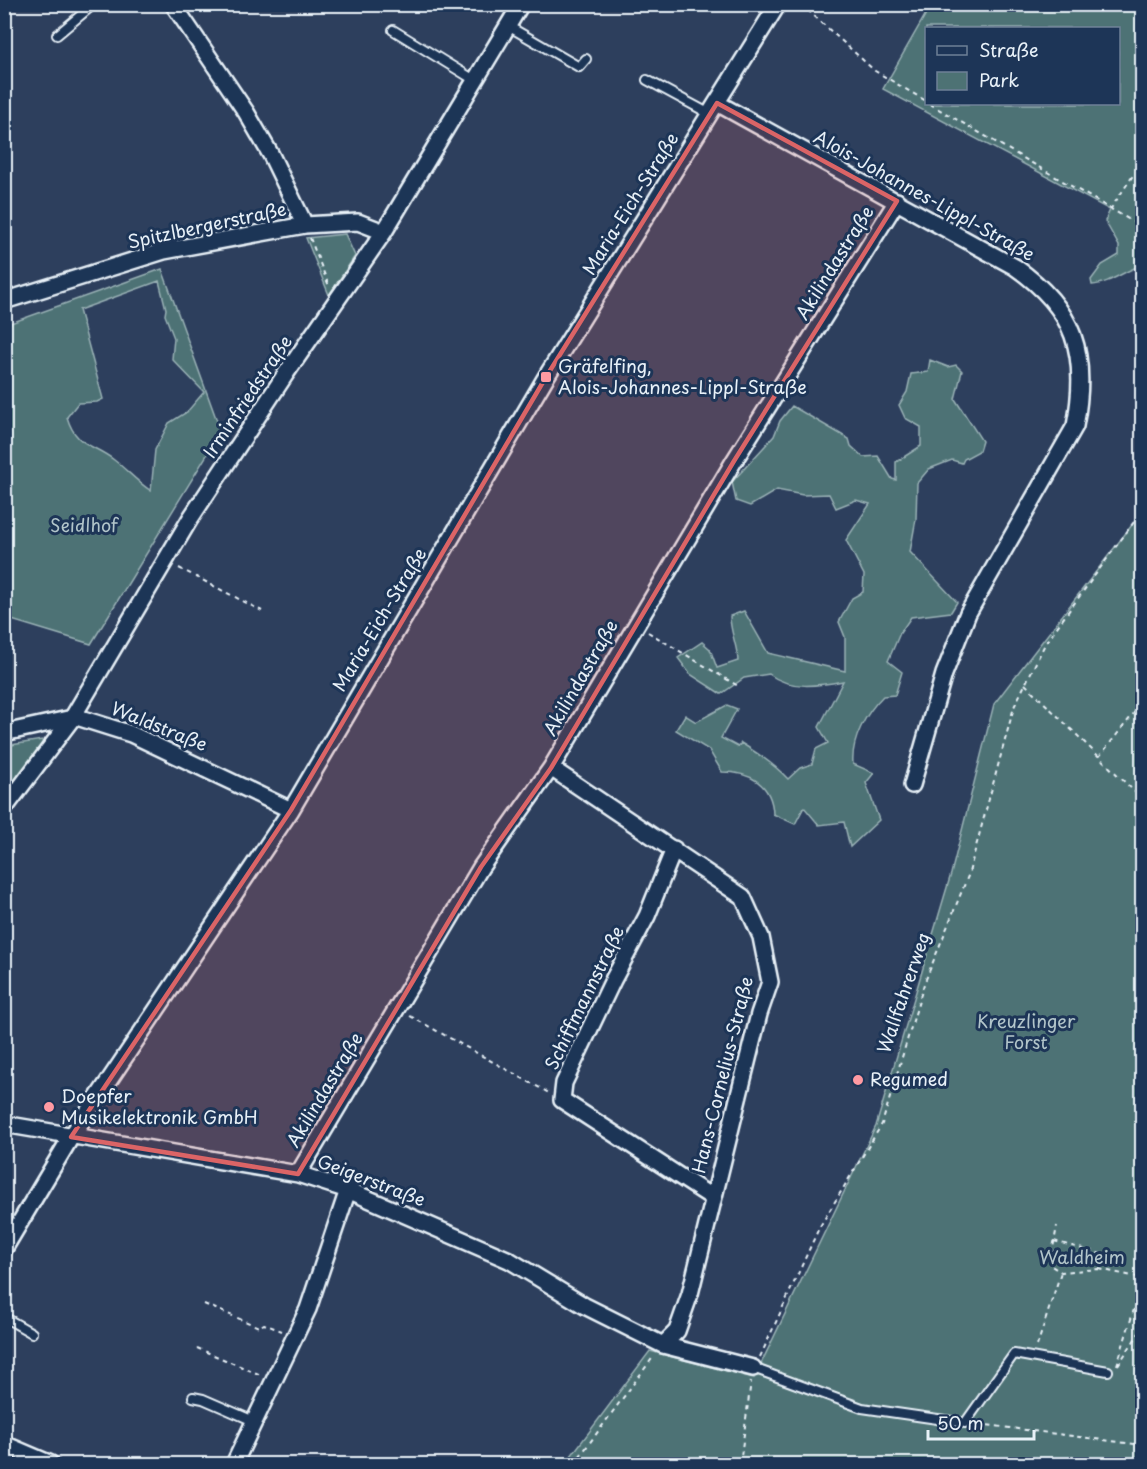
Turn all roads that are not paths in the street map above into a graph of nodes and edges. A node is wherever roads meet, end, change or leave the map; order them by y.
1 (94, 4) edge
2 (173, 4) edge
3 (521, 4) edge
4 (778, 4) edge
5 (508, 26) junction
6 (393, 30) dead end
7 (57, 34) dead end
8 (586, 59) dead end
9 (647, 80) dead end
10 (476, 81) junction
11 (714, 108) junction
12 (897, 201) junction
13 (305, 225) junction
14 (384, 232) junction
15 (4, 301) edge
16 (71, 720) junction
17 (4, 733) edge
18 (551, 768) junction
19 (912, 785) dead end
20 (4, 808) edge
21 (291, 810) junction
22 (674, 849) junction
23 (4, 1124) edge
24 (71, 1137) junction
25 (298, 1174) junction
26 (348, 1190) junction
27 (713, 1198) junction
28 (4, 1249) edge
29 (4, 1317) edge
30 (32, 1333) dead end
31 (663, 1344) junction
32 (753, 1368) joint
33 (1108, 1371) dead end
34 (193, 1397) dead end
35 (256, 1422) junction
36 (4, 1444) edge
37 (51, 1464) edge
38 (234, 1464) edge

1 - 7 lane
2 - 13 street
3 - 5 street, Irminfriedstraße
4 - 11 street, Maria-Eich-Straße
5 - 8 lane
5 - 10 street, Irminfriedstraße
6 - 10 lane
9 - 11 lane
10 - 14 street, Irminfriedstraße
11 - 12 street, Alois-Johannes-Lippl-Straße
11 - 21 street, Maria-Eich-Straße
12 - 18 street, Akilindastraße
12 - 19 street, Alois-Johannes-Lippl-Straße
13 - 14 street, Spitzlbergerstraße
13 - 15 street, Spitzlbergerstraße
14 - 16 street, Irminfriedstraße
16 - 17 street, Waldstraße
16 - 20 street, Irminfriedstraße
16 - 21 street, Waldstraße
18 - 22 street, Hans-Cornelius-Straße
18 - 25 street, Akilindastraße
21 - 24 street, Maria-Eich-Straße
22 - 27 street, Hans-Cornelius-Straße
22 - 27 street, Schiffmannstraße
23 - 24 street, Geigerstraße
24 - 25 street, Geigerstraße
24 - 28 street, Maria-Eich-Straße
25 - 26 street, Geigerstraße
26 - 31 street, Geigerstraße
26 - 35 street
27 - 31 street, Hans-Cornelius-Straße
29 - 30 lane
31 - 32 street
32 - 33 lane
34 - 35 lane
35 - 38 street
36 - 37 street

